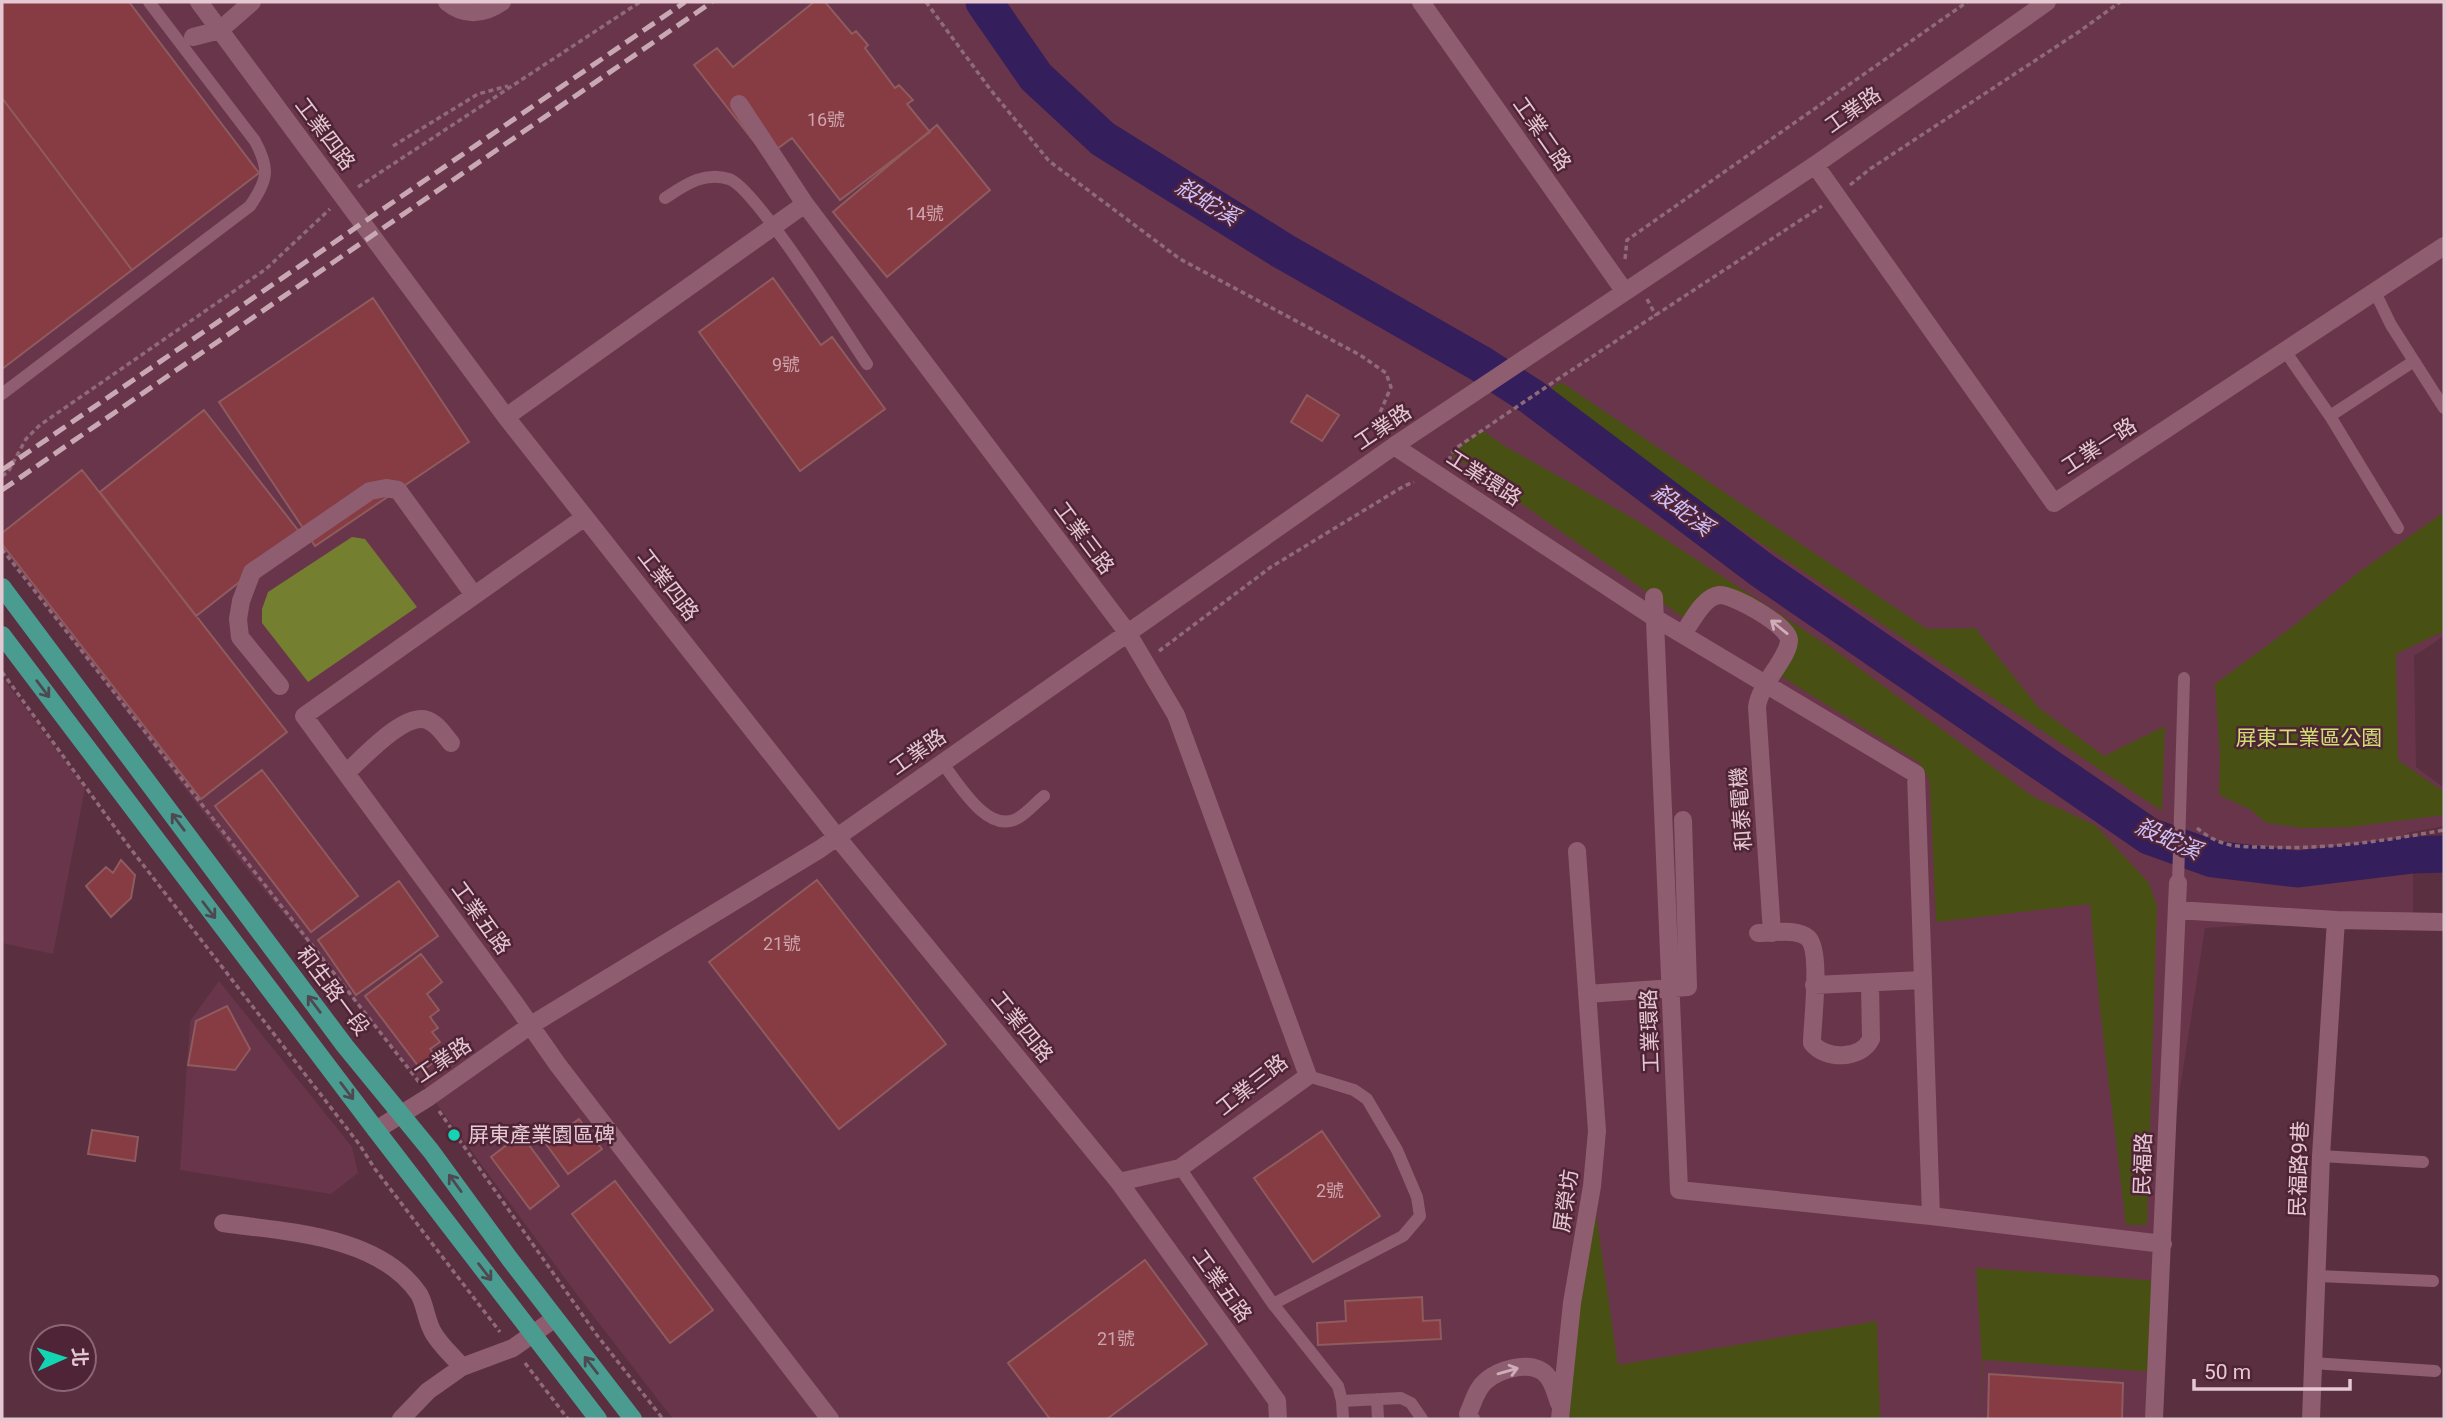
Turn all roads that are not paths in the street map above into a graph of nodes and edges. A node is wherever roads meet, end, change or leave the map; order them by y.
1 (149, 2) edge
2 (199, 2) edge
3 (252, 2) edge
4 (447, 2) edge
5 (502, 2) edge
6 (1421, 2) edge
7 (2047, 2) edge
8 (220, 30) junction
9 (193, 37) dead end
10 (739, 104) dead end
11 (1815, 165) junction
12 (664, 198) dead end
13 (806, 204) junction
14 (773, 226) junction
15 (2444, 246) edge
16 (1631, 287) junction
17 (2375, 292) junction
18 (2285, 351) junction
19 (2414, 361) junction
20 (867, 364) dead end
21 (2, 394) edge
22 (2444, 408) edge
23 (506, 416) junction
24 (2330, 416) junction
25 (1394, 446) junction
26 (585, 517) junction
27 (2398, 528) dead end
28 (2, 587) edge
29 (474, 595) junction
30 (1654, 597) dead end
31 (1655, 618) junction
32 (1127, 632) junction
33 (1683, 634) junction
34 (2, 635) edge
35 (2184, 678) dead end
36 (1765, 684) junction
37 (280, 686) dead end
38 (451, 744) dead end
39 (943, 763) junction
40 (346, 773) junction
41 (1044, 796) dead end
42 (1683, 820) dead end
43 (836, 837) junction
44 (1577, 852) dead end
45 (2178, 883) joint
46 (2177, 910) junction
47 (2336, 920) junction
48 (2444, 922) edge
49 (1923, 981) junction
50 (1870, 983) junction
51 (1814, 985) junction
52 (1671, 987) junction
53 (1587, 994) junction
54 (531, 1025) junction
55 (1308, 1076) junction
56 (399, 1115) junction
57 (376, 1130) junction
58 (2321, 1156) junction
59 (2423, 1162) dead end
60 (1180, 1168) junction
61 (1119, 1182) junction
62 (1931, 1216) junction
63 (223, 1223) dead end
64 (2163, 1244) junction
65 (2318, 1276) junction
66 (2433, 1281) dead end
67 (1273, 1304) junction
68 (554, 1319) junction
69 (533, 1334) junction
70 (2312, 1363) junction
71 (462, 1367) junction
72 (2435, 1371) dead end
73 (1377, 1399) junction
74 (1342, 1401) junction
75 (1561, 1416) edge
76 (401, 1419) edge
77 (598, 1419) edge
78 (633, 1419) edge
79 (830, 1419) edge
80 (1278, 1419) edge
81 (1343, 1419) edge
82 (1378, 1419) edge
83 (1422, 1419) edge
84 (1471, 1419) edge
85 (2154, 1419) edge
86 (2311, 1419) edge

1 - 21 lane
2 - 8 street, 工業四路
3 - 8 street
4 - 5 street
6 - 16 street, 工業二路
7 - 11 street, 工業路
8 - 9 street
8 - 23 street, 工業四路
10 - 13 street, 工業三路
11 - 16 street, 工業路
11 - 18 street, 工業一路
12 - 14 lane
13 - 14 street
13 - 32 street, 工業三路
14 - 20 lane
14 - 23 street
15 - 17 street, 工業一路
16 - 25 street, 工業路
17 - 18 street, 工業一路
17 - 19 lane
18 - 24 lane
19 - 22 lane
19 - 24 lane
23 - 26 street, 工業四路
24 - 27 lane
25 - 31 street, 工業環路
25 - 32 street, 工業路
26 - 29 street, 工業五路
26 - 43 street, 工業四路
56 -> 28 main road, 和生路一段
29 - 37 street
29 - 40 street, 工業五路
30 - 31 street, 工業環路
31 - 33 street, 工業環路
31 - 52 street, 工業環路
32 - 39 street, 工業路
32 - 55 street, 工業三路
33 - 36 street, 工業環路
36 -> 33 street, 和泰電機
34 -> 57 main road
35 - 45 lane
36 - 49 street, 工業環路
36 - 51 street, 和泰電機
38 - 40 street
39 - 41 lane
39 - 43 street, 工業路
40 - 54 street, 工業五路
42 - 52 street
43 - 54 street, 工業路
43 - 61 street, 工業四路
44 - 53 street, 屏榮坊
45 - 46 street, 民福路
46 - 47 street
46 - 64 street, 民福路
47 - 48 street
47 - 58 street, 民福路9巷
49 - 50 street
49 - 62 street, 工業環路
50 - 51 street
50 - 51 street, 和泰電機
52 - 53 street
52 - 62 street, 工業環路
53 - 75 street, 屏榮坊
54 - 56 street, 工業路
54 - 79 street, 工業五路
55 - 60 street, 工業三路
55 - 67 lane
56 - 57 street, 工業路
68 -> 56 main road, 和生路一段
57 -> 69 main road
58 - 59 lane
58 - 65 street, 民福路9巷
60 - 61 street, 工業三路
60 - 67 lane
61 - 80 street, 工業五路
62 - 64 street, 工業環路
63 - 71 street
64 - 85 street, 民福路
65 - 66 lane
65 - 70 street, 民福路9巷
67 - 74 lane
68 - 69 street
78 -> 68 main road, 和生路一段
69 - 71 street
69 - 77 main road
70 - 72 lane
70 - 86 street, 民福路9巷
71 - 76 street
73 - 74 lane
73 - 82 lane
73 - 83 lane
74 - 81 lane
84 -> 75 street, 屏榮坊

